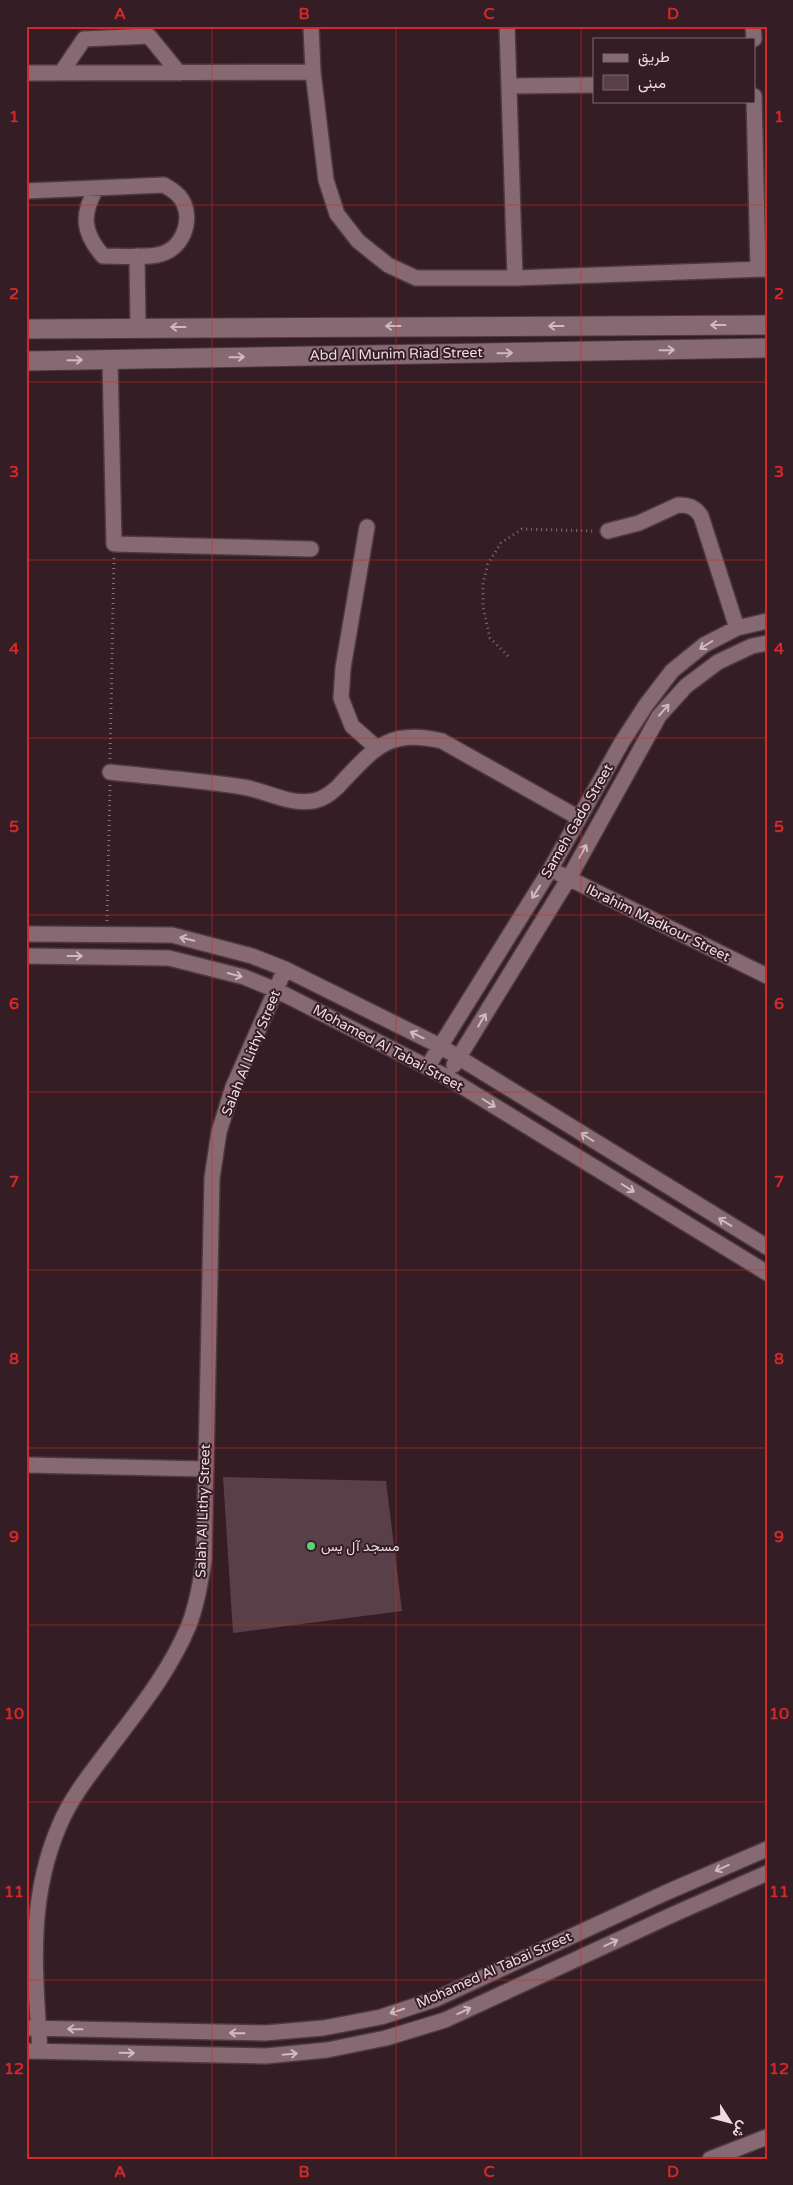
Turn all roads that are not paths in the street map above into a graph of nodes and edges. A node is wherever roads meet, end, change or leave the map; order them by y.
1 (311, 26) edge
2 (507, 26) edge
3 (313, 72) junction
4 (26, 73) edge
5 (61, 73) junction
6 (180, 73) junction
7 (509, 86) junction
8 (593, 86) edge
9 (754, 102) edge
10 (96, 189) junction
11 (26, 191) edge
12 (138, 256) junction
13 (762, 269) edge
14 (515, 278) junction
15 (767, 324) edge
16 (138, 327) junction
17 (26, 329) edge
18 (767, 348) edge
19 (110, 359) junction
20 (26, 361) edge
21 (367, 527) dead end
22 (608, 531) road end
23 (311, 549) dead end
24 (767, 621) edge
25 (738, 628) junction
26 (767, 642) edge
27 (377, 748) junction
28 (110, 772) road end
29 (579, 818) junction
30 (550, 870) junction
31 (569, 878) junction
32 (26, 934) edge
33 (26, 956) edge
34 (285, 970) junction
35 (767, 976) edge
36 (276, 990) junction
37 (440, 1046) junction
38 (459, 1058) junction
39 (428, 1066) junction
40 (447, 1077) junction
41 (767, 1247) edge
42 (767, 1273) edge
43 (26, 1465) edge
44 (205, 1469) junction
45 (767, 1849) edge
46 (767, 1873) edge
47 (32, 2029) edge
48 (33, 2051) edge
49 (767, 2137) edge
50 (710, 2159) edge

1 - 3 street
2 - 7 street
3 - 6 street
3 - 14 street
4 - 5 street
5 - 6 street
5 - 6 street
7 - 8 street
7 - 14 street
9 - 13 street
10 - 11 street
10 - 12 street
10 - 12 street
12 - 16 street
13 - 14 street
15 -> 16 street, Abd Al Munim Riad Street
16 - 17 street, Abd Al Munim Riad Street
19 -> 18 street, Abd Al Munim Riad Street
20 -> 19 street, Abd Al Munim Riad Street
19 - 23 street
21 - 27 street
22 - 25 street
24 - 25 street, Sameh Gado Street
25 -> 29 street, Sameh Gado Street
31 -> 26 street, Sameh Gado Street
27 - 28 street
27 - 29 street
29 - 30 street, Sameh Gado Street
30 - 31 street, Ibrahim Madkour Street
30 -> 37 street, Sameh Gado Street
31 - 35 street, Ibrahim Madkour Street
38 -> 31 street, Sameh Gado Street
34 -> 32 street, Mohamed Al Tabai Street
33 -> 36 street, Mohamed Al Tabai Street
34 - 36 street, Salah Al Lithy Street
37 -> 34 street, Mohamed Al Tabai Street
36 - 39 street, Mohamed Al Tabai Street
36 - 44 street, Salah Al Lithy Street
37 - 38 street, Mohamed Al Tabai Street
37 - 39 street, Sameh Gado Street
38 - 40 street, Sameh Gado Street
41 -> 38 street, Mohamed Al Tabai Street
39 - 40 street, Mohamed Al Tabai Street
40 -> 42 street, Mohamed Al Tabai Street
43 - 44 street
44 - 47 street, Salah Al Lithy Street
45 -> 47 street, Mohamed Al Tabai Street
48 -> 46 street, Mohamed Al Tabai Street
47 - 48 street, Salah Al Lithy Street
49 - 50 street

